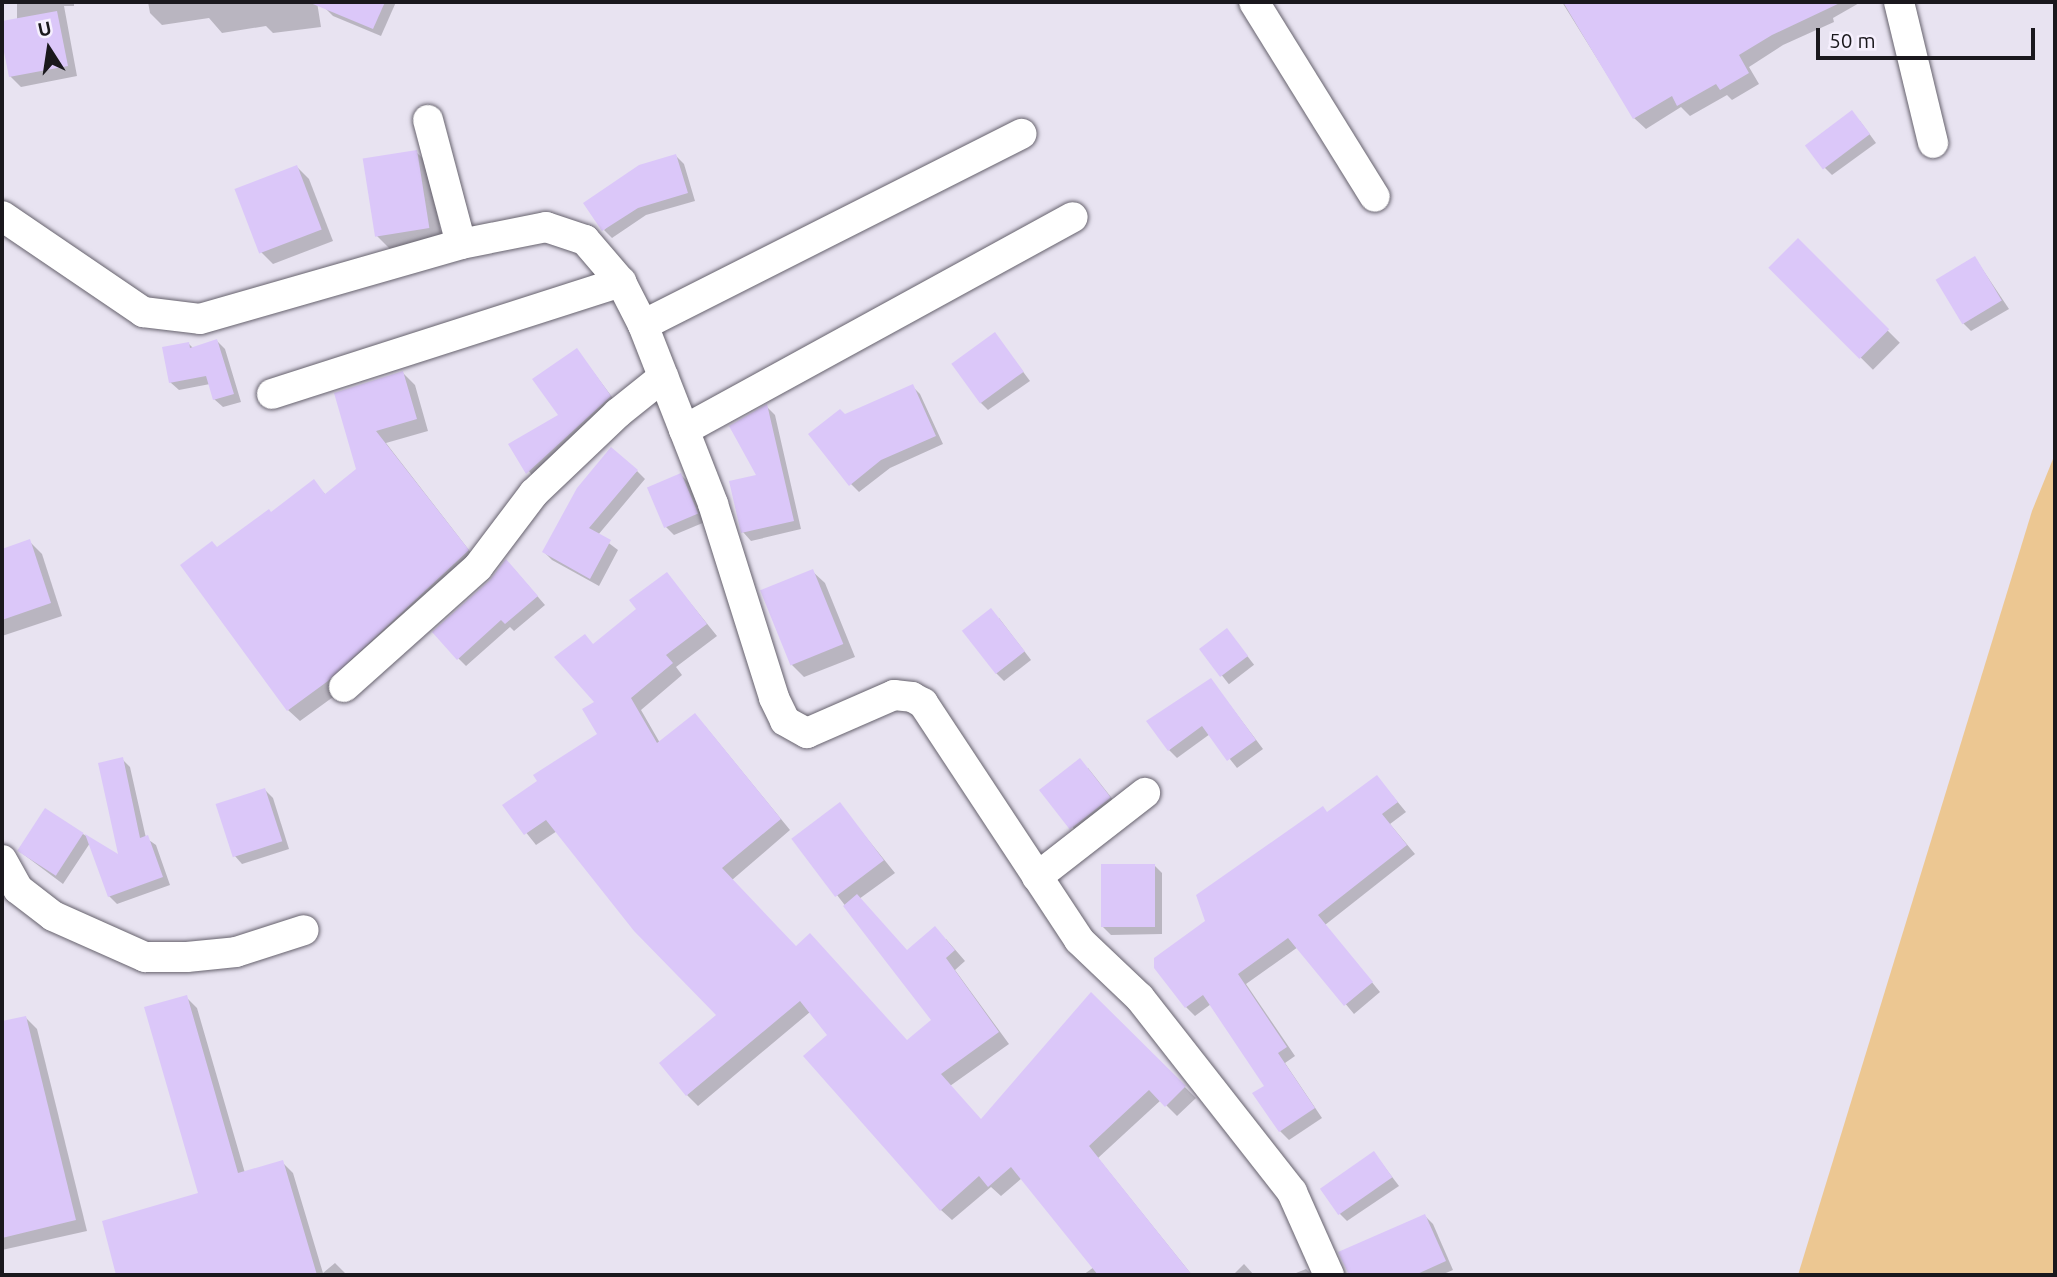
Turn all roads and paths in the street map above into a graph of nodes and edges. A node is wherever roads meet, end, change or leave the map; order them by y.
1 (1254, 2) edge
2 (1899, 2) edge
3 (428, 120) dead end
4 (1021, 134) dead end
5 (1933, 143) dead end
6 (1375, 197) dead end
7 (2, 216) edge
8 (1073, 217) dead end
9 (460, 244) junction
10 (621, 282) junction
11 (643, 325) junction
12 (663, 377) junction
13 (272, 394) dead end
14 (684, 430) junction
15 (344, 687) dead end
16 (1145, 793) dead end
17 (2, 860) edge
18 (1037, 877) junction
19 (304, 930) dead end
20 (1329, 1275) edge

1 - 6 street
2 - 5 street
3 - 9 street
4 - 11 street
7 - 9 street
8 - 14 street
9 - 10 street
10 - 11 street
10 - 13 street
11 - 12 street
12 - 14 street
12 - 15 street
14 - 18 street
16 - 18 street
17 - 19 street
18 - 20 street

